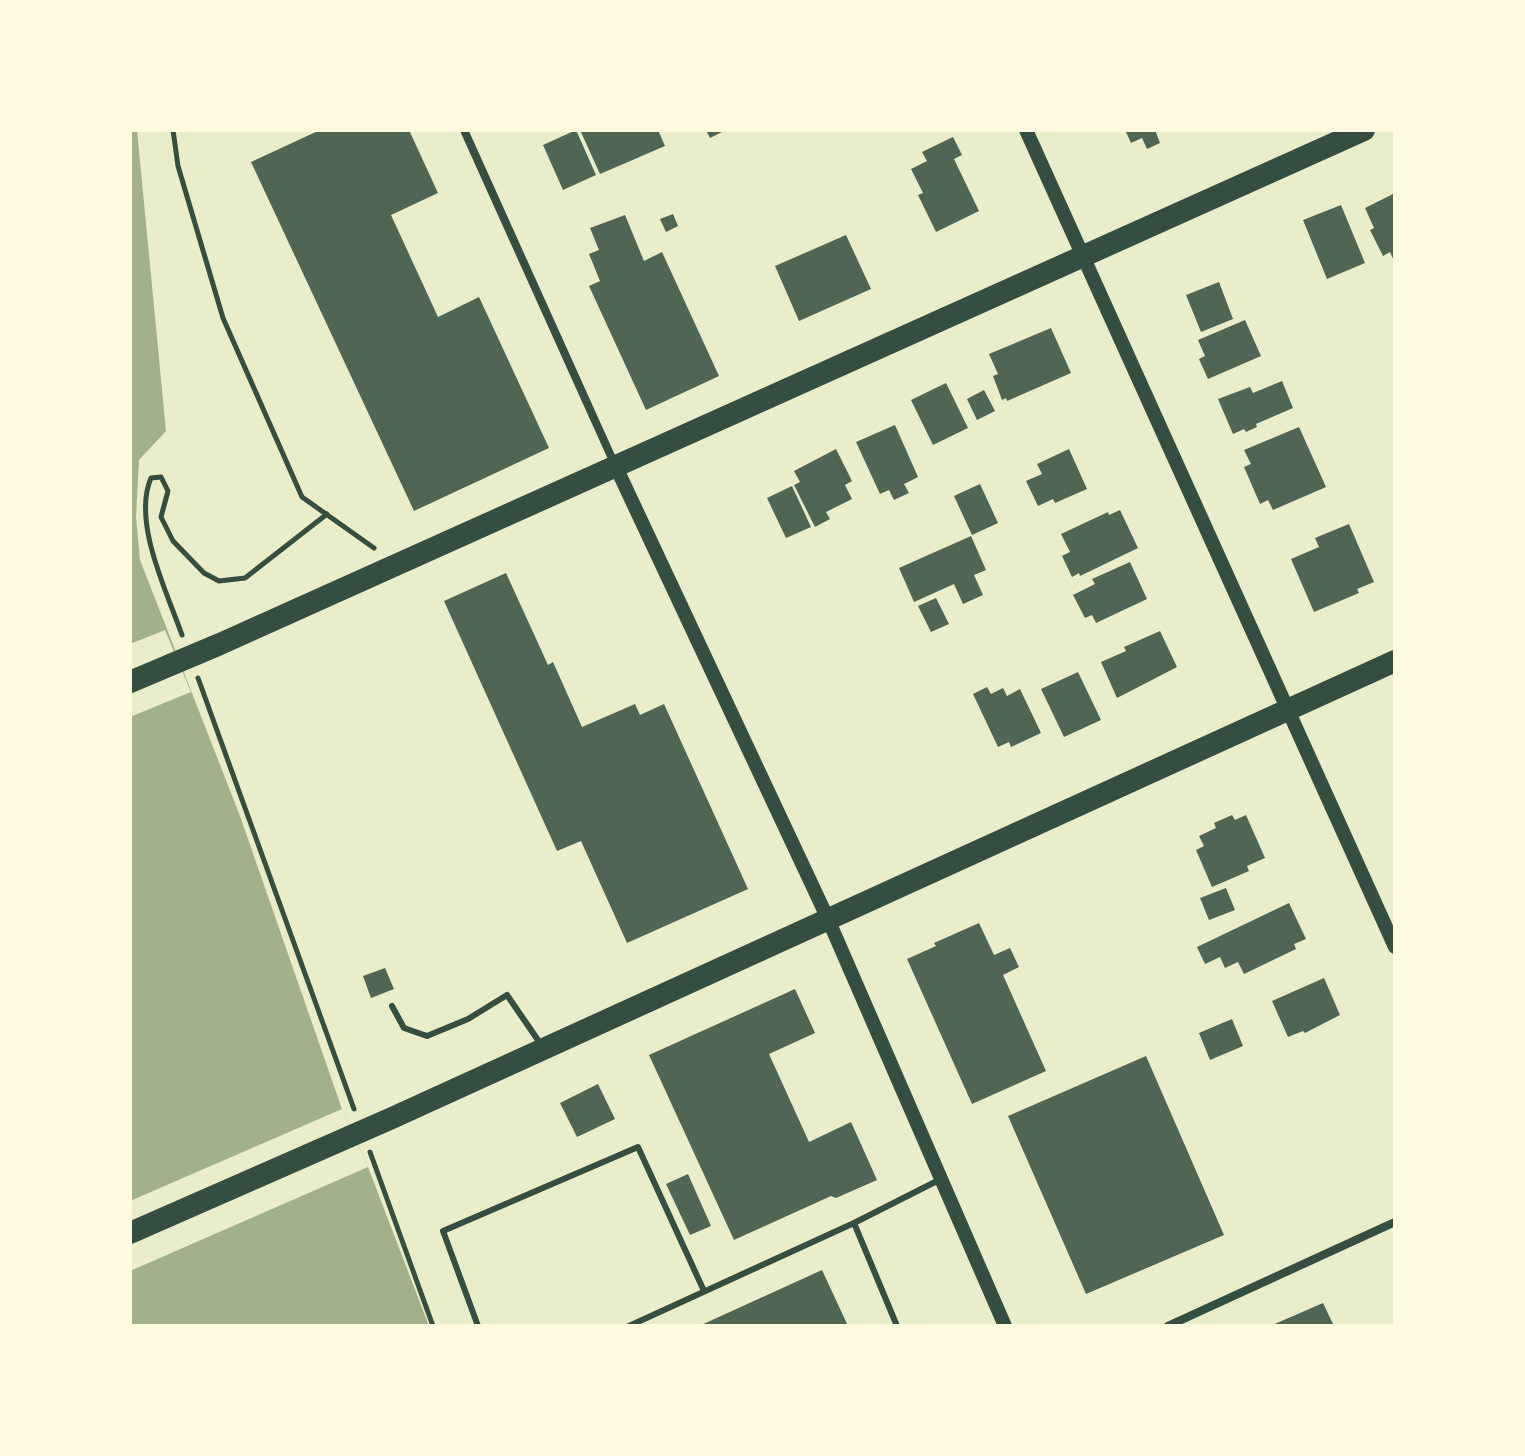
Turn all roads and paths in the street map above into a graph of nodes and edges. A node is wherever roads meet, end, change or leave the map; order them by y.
1 (173, 130) edge
2 (464, 130) edge
3 (1026, 130) edge
4 (1364, 130) edge
5 (1082, 256) junction
6 (616, 467) junction
7 (327, 514) junction
8 (397, 565) junction
9 (186, 646) dead end
10 (1395, 661) edge
11 (197, 676) dead end
12 (130, 682) edge
13 (1288, 710) junction
14 (828, 919) junction
15 (1395, 947) edge
16 (392, 1006) dead end
17 (544, 1049) junction
18 (358, 1119) dead end
19 (368, 1149) dead end
20 (941, 1179) junction
21 (1395, 1222) edge
22 (854, 1223) junction
23 (130, 1233) edge
24 (704, 1291) junction
25 (433, 1326) edge
26 (478, 1326) edge
27 (629, 1326) edge
28 (897, 1326) edge
29 (1005, 1326) edge
30 (1168, 1326) edge

1 - 7 path
2 - 6 street
3 - 5 street
4 - 5 highway
5 - 6 highway
5 - 13 street
6 - 8 highway
6 - 14 street
7 - 8 path
7 - 9 path
8 - 12 highway
10 - 13 highway
11 - 18 path
13 - 14 highway
13 - 15 street
14 - 17 highway
14 - 20 street
16 - 17 lane
17 - 23 highway
19 - 25 path
20 - 22 lane
20 - 29 street
21 - 30 street
22 - 24 lane
22 - 28 lane
24 - 26 lane
24 - 27 lane

